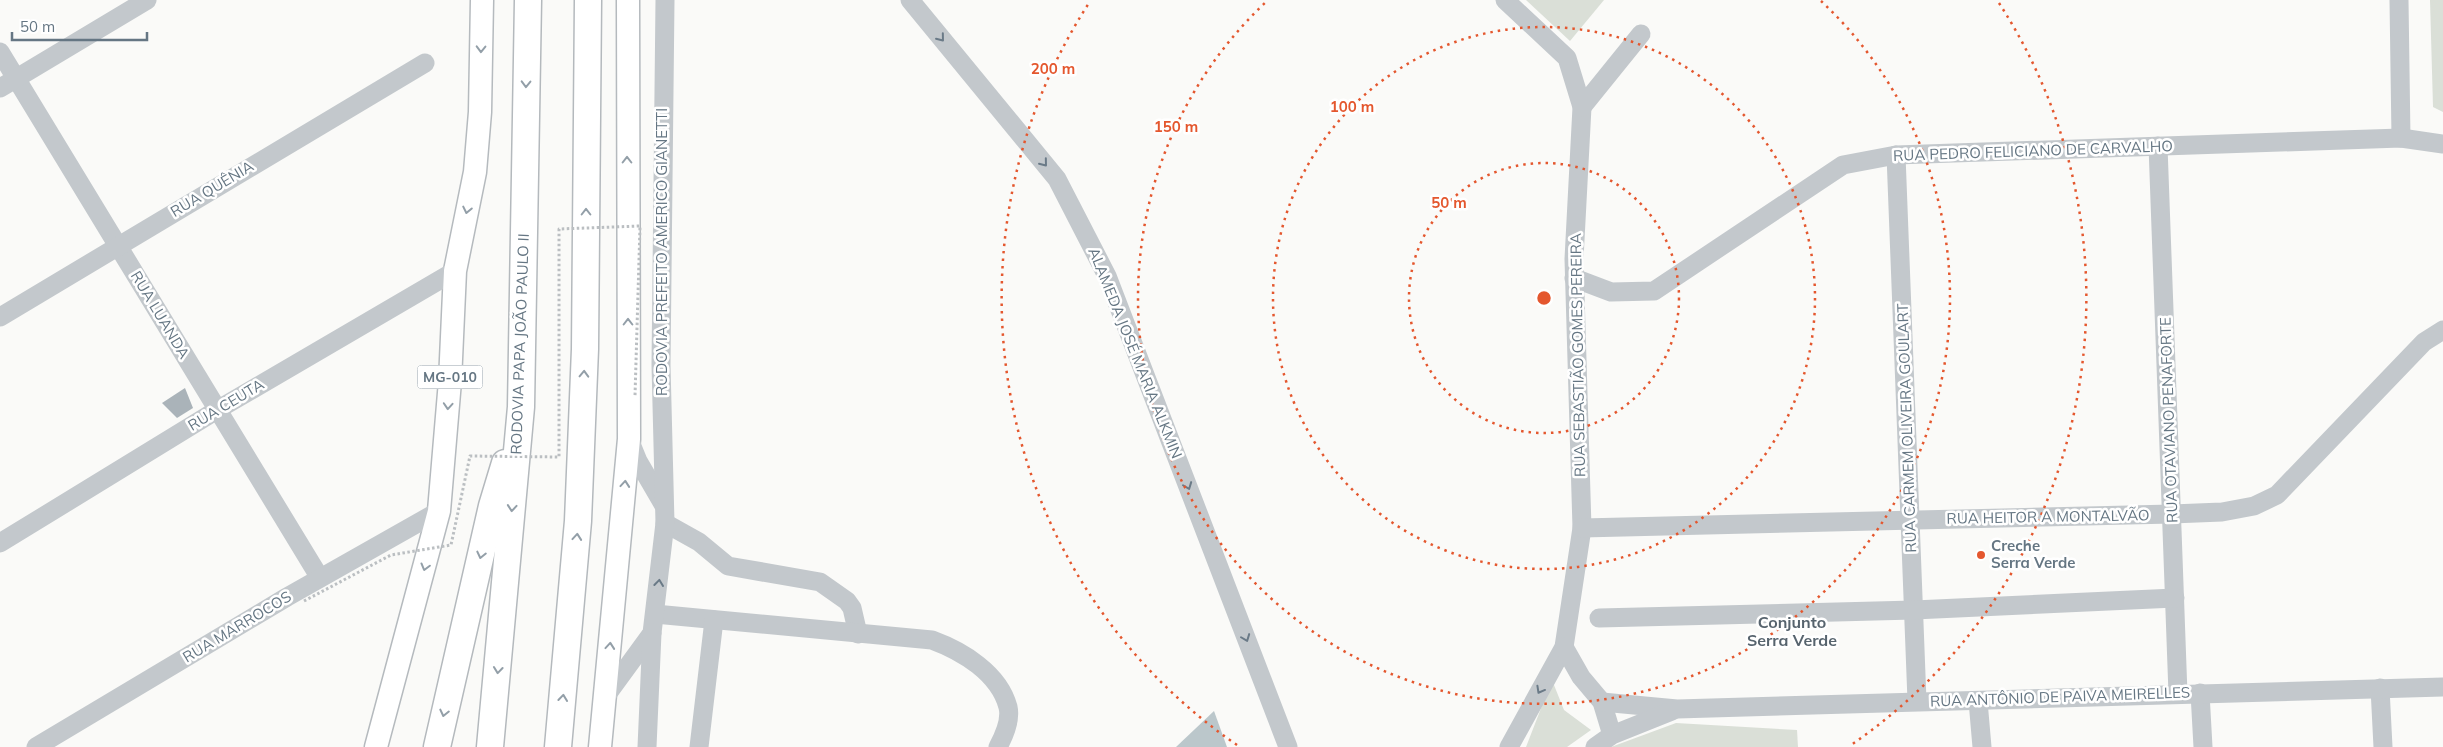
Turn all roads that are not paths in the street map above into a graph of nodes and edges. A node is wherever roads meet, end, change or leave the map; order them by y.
1 (147, 0) edge
2 (482, 0) edge
3 (528, 0) edge
4 (588, 0) edge
5 (628, 0) edge
6 (665, 0) edge
7 (910, 0) edge
8 (1505, 0) edge
9 (2399, 0) edge
10 (1641, 34) dead end
11 (0, 52) edge
12 (425, 63) dead end
13 (8, 83) edge
14 (1582, 107) junction
15 (2401, 138) junction
16 (2443, 144) edge
17 (2158, 146) junction
18 (1896, 155) junction
19 (117, 245) junction
20 (455, 271) junction
21 (1574, 278) junction
22 (0, 316) edge
23 (2443, 330) edge
24 (521, 407) junction
25 (218, 410) junction
26 (629, 439) junction
27 (439, 511) junction
28 (664, 514) junction
29 (2172, 514) junction
30 (1910, 520) junction
31 (1582, 528) junction
32 (0, 543) edge
33 (320, 578) junction
34 (2175, 598) junction
35 (1914, 610) junction
36 (655, 614) junction
37 (1600, 618) dead end
38 (714, 620) junction
39 (652, 633) junction
40 (858, 634) junction
41 (1564, 647) junction
42 (2443, 686) edge
43 (2380, 688) junction
44 (2200, 693) junction
45 (2178, 694) junction
46 (606, 696) junction
47 (1978, 701) junction
48 (1602, 702) junction
49 (1917, 702) junction
50 (1677, 709) junction
51 (1612, 735) junction
52 (36, 747) edge
53 (376, 747) edge
54 (437, 747) edge
55 (490, 747) edge
56 (558, 747) edge
57 (600, 747) edge
58 (648, 747) edge
59 (699, 747) edge
60 (998, 747) edge
61 (1288, 747) edge
62 (1509, 747) edge
63 (1594, 747) edge
64 (1982, 747) edge
65 (2203, 747) edge
66 (2383, 747) edge

1 - 13 street
2 -> 20 main road, MG-010
3 -> 24 highway, RODOVIA PAPA JOÃO PAULO II
56 -> 4 highway
26 -> 5 main road
6 - 28 street, RODOVIA PREFEITO AMERICO GIANETTI
7 -> 61 street, ALAMEDA JOSÉ MARIA ALKMIN
8 - 14 street, RUA SEBASTIÃO GOMES PEREIRA
9 - 15 street
10 - 14 street
11 - 13 street, RUA LUANDA
12 - 19 street, RUA QUÊNIA
13 - 19 street, RUA LUANDA
14 - 21 street, RUA SEBASTIÃO GOMES PEREIRA
15 - 16 street, RUA PEDRO FELICIANO DE CARVALHO
15 - 17 street, RUA PEDRO FELICIANO DE CARVALHO
17 - 18 street, RUA PEDRO FELICIANO DE CARVALHO
17 - 29 street, RUA OTAVIANO PENAFORTE
18 - 21 street, RUA PEDRO FELICIANO DE CARVALHO
18 - 30 street, RUA CARMEM OLIVEIRA GOULART
19 - 22 street, RUA QUÊNIA
19 - 25 street, RUA LUANDA
20 - 25 street, RUA CEUTA
20 -> 27 main road, MG-010
21 - 31 street, RUA SEBASTIÃO GOMES PEREIRA
23 - 29 street, RUA HEITOR A MONTALVÃO
24 -> 54 highway
24 -> 55 highway, RODOVIA PAPA JOÃO PAULO II
25 - 32 street, RUA CEUTA
25 - 33 street, RUA LUANDA
26 - 28 street
46 -> 26 main road
27 - 33 street, RUA MARROCOS
27 -> 53 main road, MG-010
36 -> 28 street, RODOVIA PREFEITO AMERICO GIANETTI
28 - 40 street
29 - 30 street, RUA HEITOR A MONTALVÃO
29 - 34 street, RUA OTAVIANO PENAFORTE
30 - 31 street, RUA HEITOR A MONTALVÃO
30 - 35 street, RUA CARMEM OLIVEIRA GOULART
31 - 41 street, RUA SEBASTIÃO GOMES PEREIRA
33 - 52 street, RUA MARROCOS
34 - 35 street
34 - 45 street, RUA OTAVIANO PENAFORTE
35 - 37 street
35 - 49 street, RUA CARMEM OLIVEIRA GOULART
36 - 38 street
36 - 39 street, RODOVIA PREFEITO AMERICO GIANETTI
38 - 40 street
38 - 59 street
39 - 46 street
39 - 58 street, RODOVIA PREFEITO AMERICO GIANETTI
40 - 60 street
41 - 48 street
41 -> 62 street
42 - 43 street, RUA ANTÔNIO DE PAIVA MEIRELLES
43 - 44 street, RUA ANTÔNIO DE PAIVA MEIRELLES
43 - 66 street
44 - 45 street, RUA ANTÔNIO DE PAIVA MEIRELLES
44 - 65 street
45 - 47 street, RUA ANTÔNIO DE PAIVA MEIRELLES
46 - 57 main road
47 - 49 street, RUA ANTÔNIO DE PAIVA MEIRELLES
47 - 64 street
48 - 50 street, RUA ANTÔNIO DE PAIVA MEIRELLES
48 - 51 street
49 - 50 street, RUA ANTÔNIO DE PAIVA MEIRELLES
50 - 51 street, RUA ANTÔNIO DE PAIVA MEIRELLES
51 - 63 street, RUA ANTÔNIO DE PAIVA MEIRELLES

